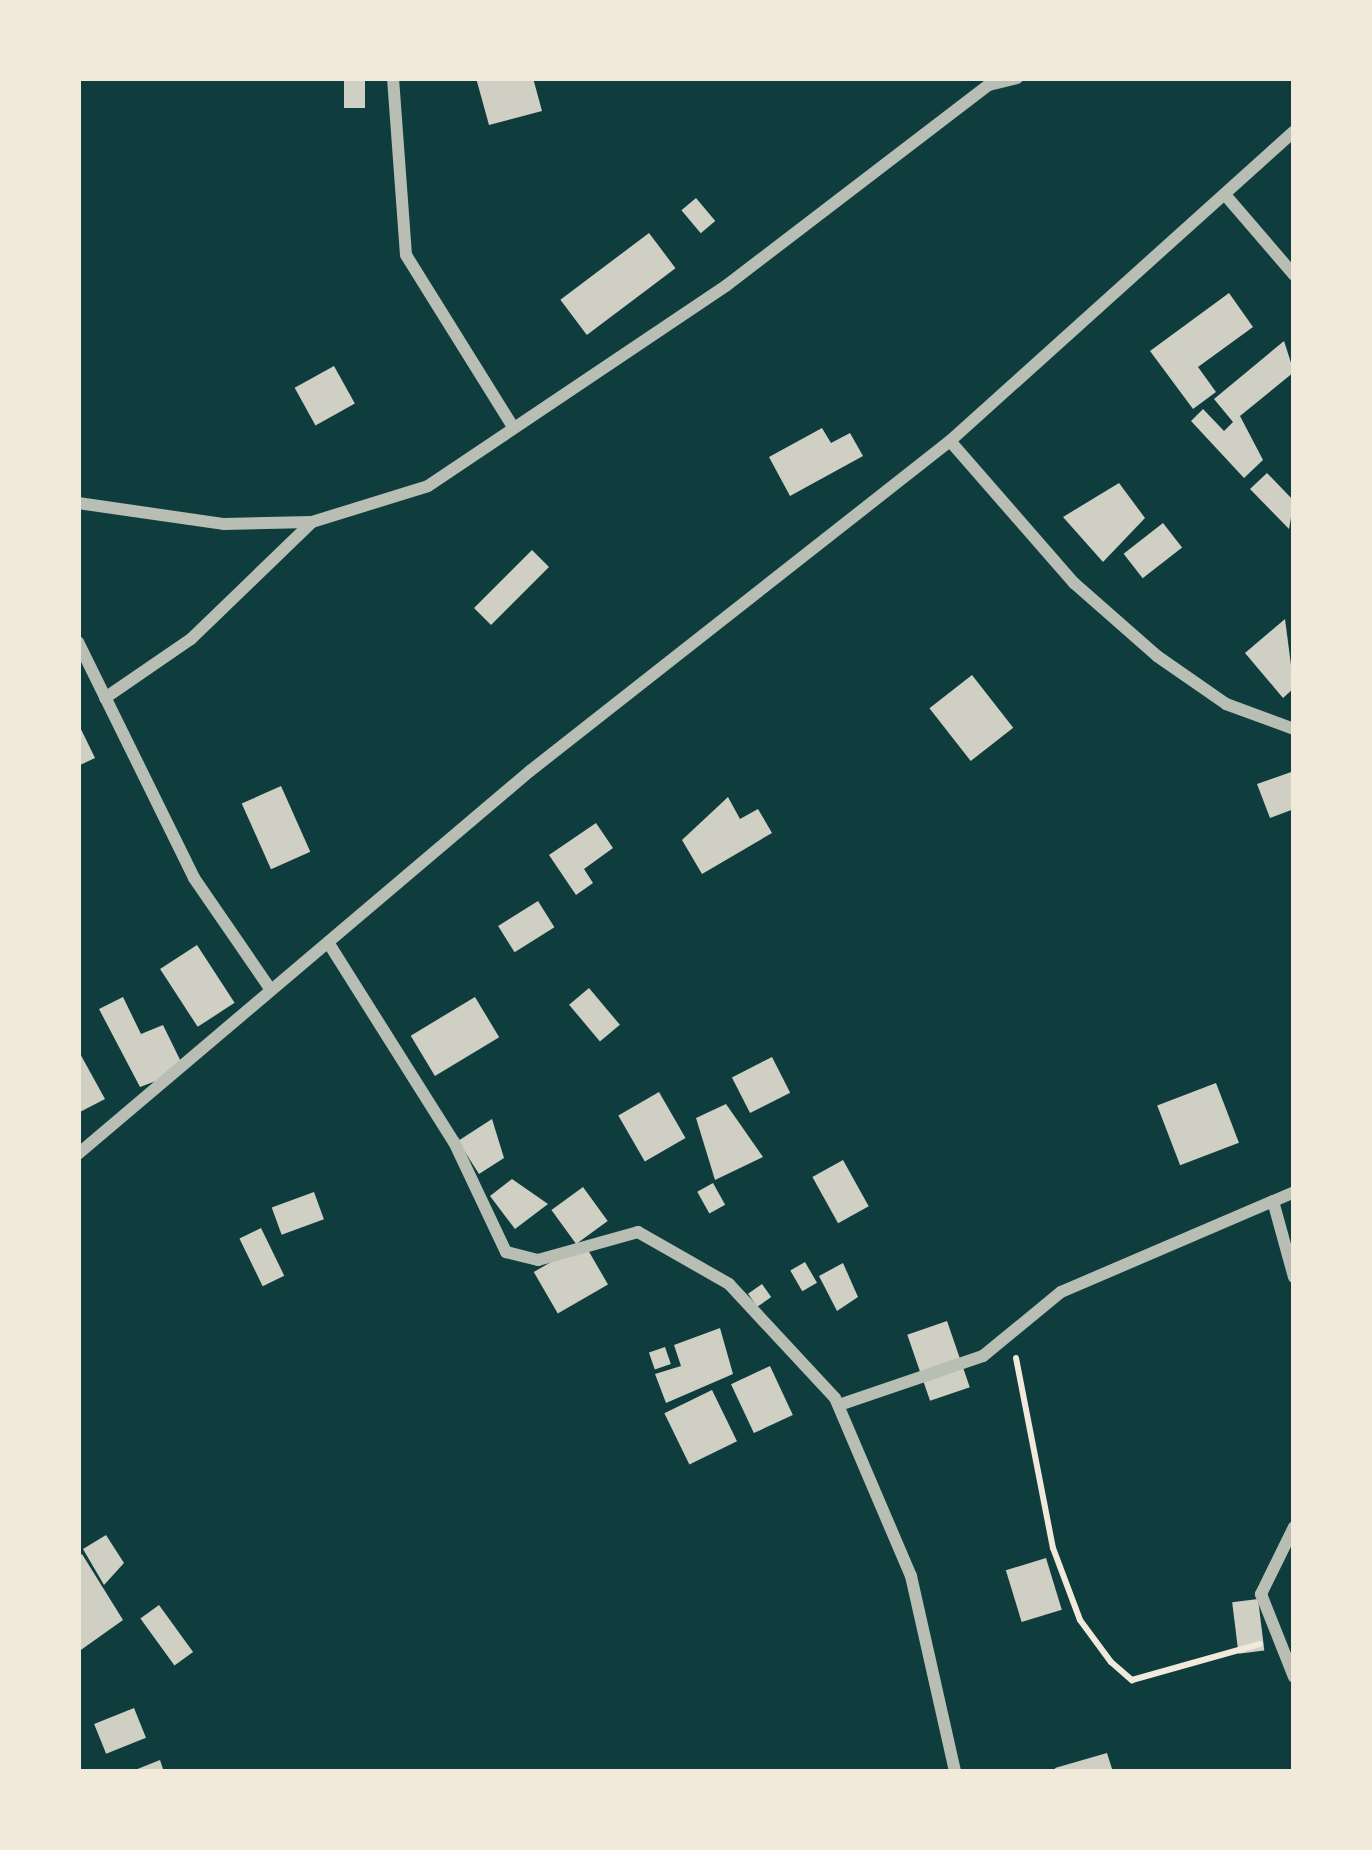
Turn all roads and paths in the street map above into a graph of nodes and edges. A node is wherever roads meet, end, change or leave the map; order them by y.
1 (393, 78) edge
2 (1018, 78) edge
3 (1294, 131) edge
4 (1227, 197) junction
5 (1294, 275) edge
6 (512, 424) junction
7 (950, 441) junction
8 (78, 503) edge
9 (312, 522) junction
10 (78, 642) edge
11 (105, 698) junction
12 (1294, 729) edge
13 (331, 946) junction
14 (269, 987) junction
15 (78, 1154) edge
16 (1294, 1192) edge
17 (1273, 1201) junction
18 (1294, 1277) edge
19 (1017, 1334) junction
20 (839, 1405) junction
21 (1294, 1527) edge
22 (1276, 1642) junction
23 (1294, 1678) edge
24 (955, 1772) edge

1 - 6 street
2 - 6 street
3 - 4 street
4 - 5 street
4 - 7 street
6 - 9 street
7 - 12 street
7 - 13 street
8 - 9 street
9 - 11 street
10 - 11 street
11 - 14 street
13 - 14 street
13 - 20 street
14 - 15 street
16 - 17 street
17 - 18 street
17 - 19 street
19 - 20 street
19 - 22 path
20 - 24 street
21 - 22 street
22 - 23 street

